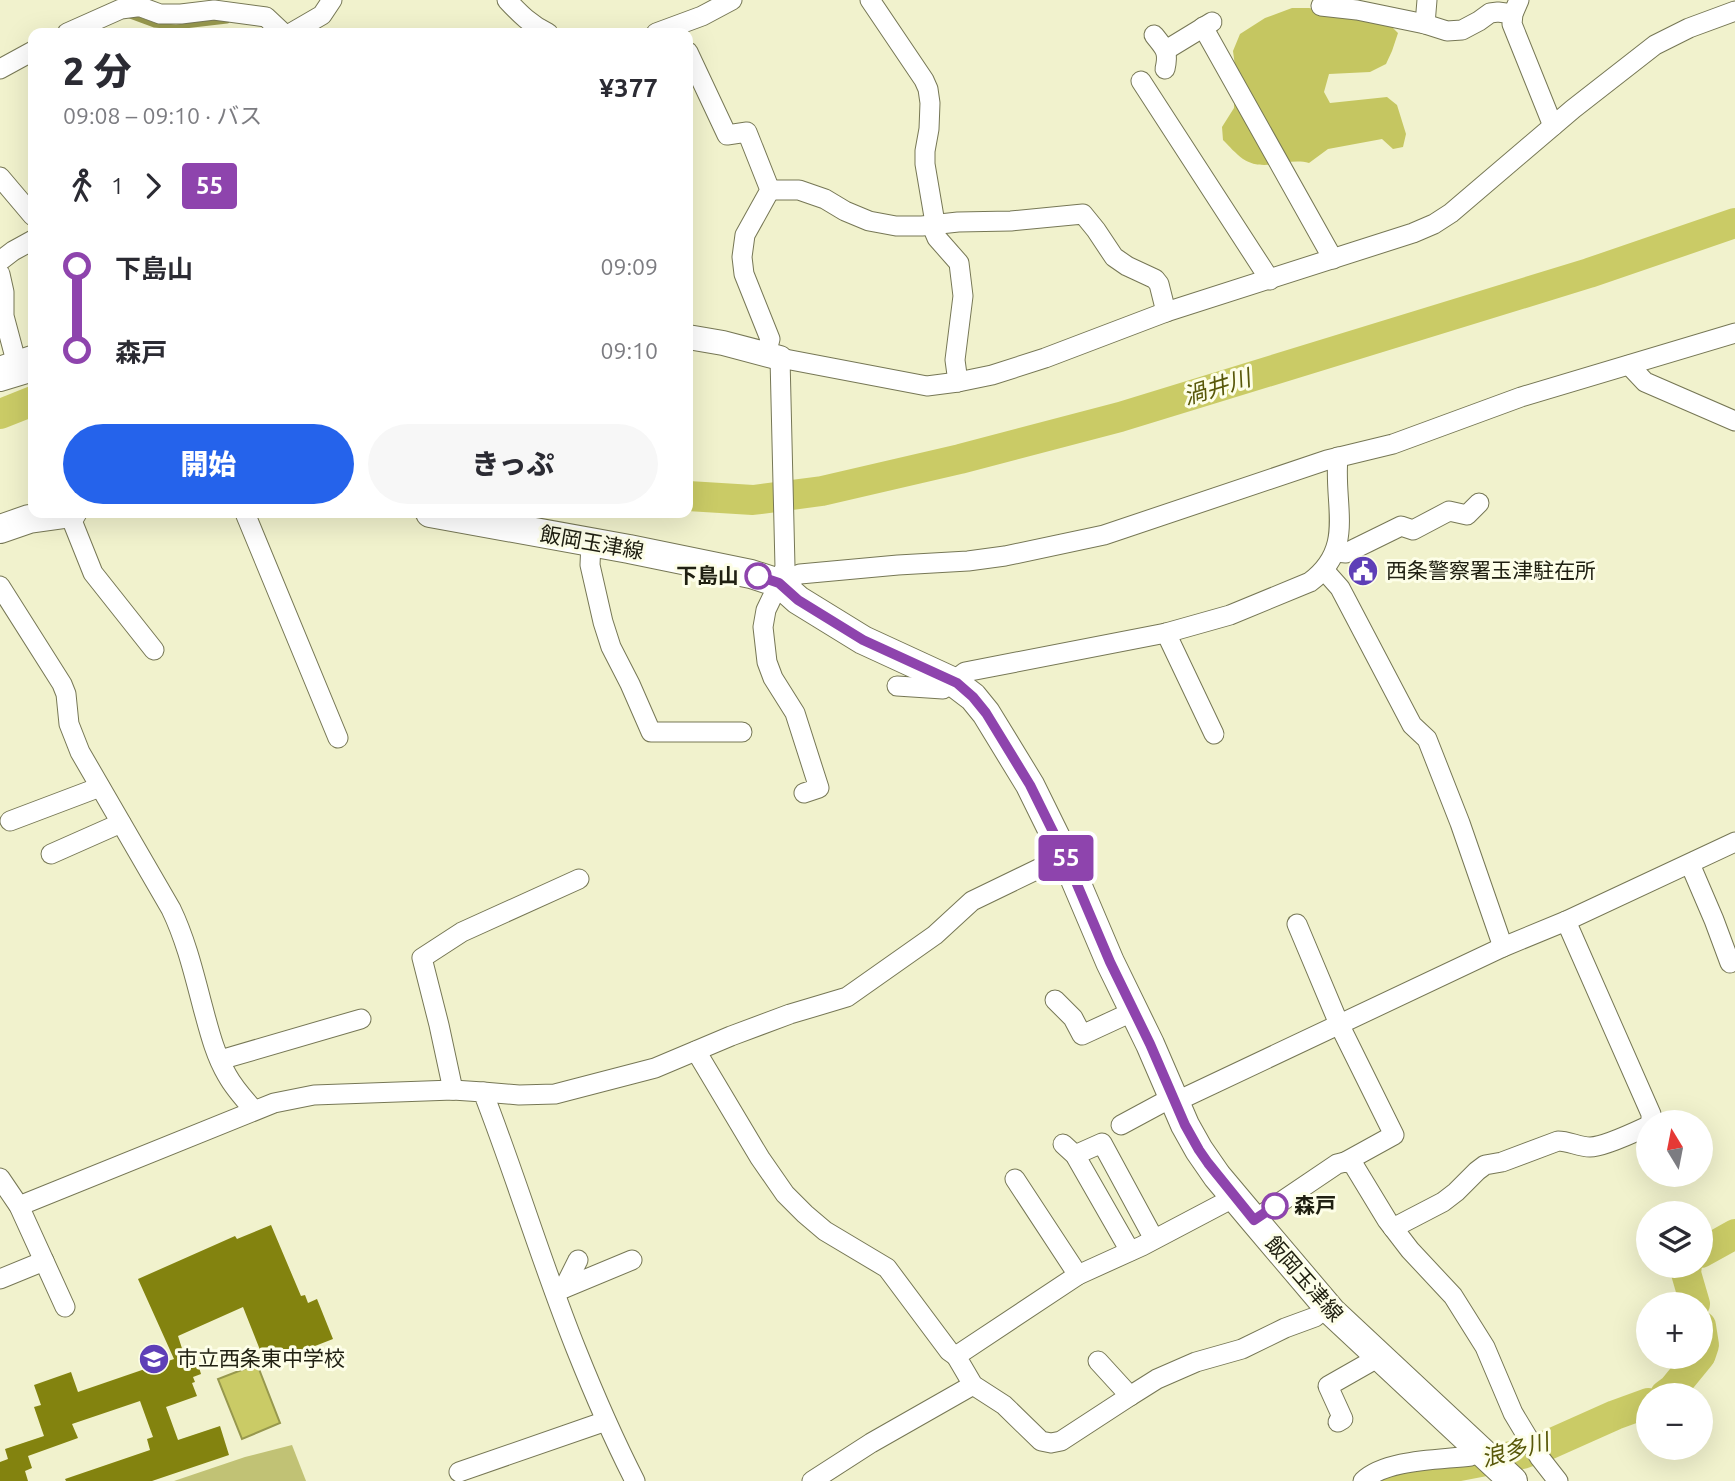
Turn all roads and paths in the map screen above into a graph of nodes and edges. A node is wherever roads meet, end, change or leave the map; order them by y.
1 (332, 0) edge
2 (507, 0) edge
3 (732, 0) edge
4 (870, 0) edge
5 (1427, 0) edge
6 (1321, 6) dead end
7 (1374, 7) edge
8 (1516, 7) edge
9 (1735, 11) edge
10 (1425, 24) junction
11 (78, 28) edge
12 (277, 28) edge
13 (300, 28) edge
14 (539, 28) edge
15 (681, 28) edge
16 (1162, 51) dead end
17 (28, 54) edge
18 (693, 63) edge
19 (0, 69) edge
20 (1141, 80) dead end
21 (1553, 126) junction
22 (0, 177) edge
23 (770, 190) junction
24 (28, 210) edge
25 (934, 225) junction
26 (28, 243) edge
27 (1333, 259) junction
28 (0, 261) edge
29 (0, 274) edge
30 (1270, 279) junction
31 (1166, 312) junction
32 (1735, 333) edge
33 (693, 338) edge
34 (773, 356) junction
35 (1629, 365) junction
36 (17, 366) edge
37 (958, 382) junction
38 (1735, 421) edge
39 (1338, 457) junction
40 (1479, 503) dead end
41 (36, 518) edge
42 (73, 518) edge
43 (247, 518) edge
44 (458, 518) edge
45 (0, 529) edge
46 (591, 542) junction
47 (1335, 552) junction
48 (1324, 570) junction
49 (782, 575) junction
50 (0, 586) edge
51 (1166, 633) junction
52 (154, 650) dead end
53 (952, 681) junction
54 (897, 686) dead end
55 (743, 732) dead end
56 (1214, 734) dead end
57 (338, 738) dead end
58 (100, 787) junction
59 (804, 793) dead end
60 (10, 821) dead end
61 (121, 823) junction
62 (1735, 842) edge
63 (51, 854) dead end
64 (1065, 856) junction
65 (1690, 864) junction
66 (579, 879) dead end
67 (1566, 921) junction
68 (1297, 924) dead end
69 (1503, 947) junction
70 (1730, 962) dead end
71 (1055, 1000) dead end
72 (1134, 1011) junction
73 (361, 1020) dead end
74 (1339, 1024) junction
75 (696, 1051) junction
76 (220, 1060) junction
77 (453, 1090) junction
78 (483, 1092) junction
79 (1174, 1100) junction
80 (254, 1110) junction
81 (1649, 1110) edge
82 (1121, 1125) dead end
83 (1636, 1130) edge
84 (1345, 1162) junction
85 (0, 1178) edge
86 (1015, 1179) dead end
87 (1235, 1197) junction
88 (19, 1206) junction
89 (1254, 1220) junction
90 (1393, 1228) junction
91 (1154, 1239) junction
92 (1130, 1251) junction
93 (578, 1260) dead end
94 (632, 1260) dead end
95 (44, 1261) junction
96 (1078, 1275) junction
97 (0, 1279) edge
98 (560, 1290) junction
99 (65, 1307) dead end
100 (1327, 1307) junction
101 (956, 1356) junction
102 (1379, 1357) junction
103 (1098, 1361) dead end
104 (973, 1385) junction
105 (1130, 1396) junction
106 (606, 1421) junction
107 (1338, 1422) dead end
108 (1493, 1463) edge
109 (459, 1472) dead end
110 (635, 1481) edge
111 (812, 1481) edge
112 (1363, 1481) edge
113 (1558, 1481) edge

1 - 13 street
2 - 14 street
3 - 15 street
4 - 25 street
5 - 10 street
6 - 7 street
7 - 10 street
8 - 10 street
8 - 21 street
9 - 21 street
11 - 12 street
16 - 27 street
17 - 19 street
18 - 23 street
20 - 30 street
21 - 27 street
22 - 24 street
23 - 25 street
23 - 34 street
25 - 31 street
25 - 37 street
26 - 28 street
27 - 30 street
29 - 36 street
30 - 31 street
31 - 37 street
32 - 35 street
33 - 34 street
34 - 37 street
34 - 49 street
35 - 38 street
35 - 39 street
39 - 47 street
39 - 49 street
40 - 47 street
41 - 45 main road
42 - 52 street
43 - 57 street
44 - 46 main road, 飯岡玉津線
46 - 49 main road, 飯岡玉津線
46 - 55 street
47 - 48 street
48 - 51 street
48 - 69 street
49 - 53 main road, 飯岡玉津線
49 - 59 street
50 - 58 street
51 - 53 street
51 - 56 street
53 - 54 street
53 - 64 main road, 飯岡玉津線
58 - 60 street
58 - 61 street
61 - 63 street
61 - 76 street
62 - 65 street
64 - 72 main road, 飯岡玉津線
64 - 75 street
65 - 67 street
65 - 70 street
66 - 77 street
67 - 69 street
67 - 81 street
68 - 74 street
69 - 74 street
71 - 72 street
72 - 79 main road, 飯岡玉津線
73 - 76 street
74 - 79 street
74 - 84 street
75 - 78 street
75 - 101 street
76 - 80 street
77 - 78 street
77 - 80 street
78 - 98 street
79 - 82 street
79 - 87 main road, 飯岡玉津線
80 - 88 street
83 - 90 street
84 - 89 street
84 - 90 street
85 - 88 street
86 - 96 street
87 - 89 main road, 飯岡玉津線
87 - 91 street
88 - 95 street
89 - 100 main road, 飯岡玉津線
90 - 113 street
91 - 92 street
91 - 92 street
92 - 96 street
93 - 98 street
94 - 98 street
95 - 97 street
95 - 99 street
96 - 101 street
98 - 106 street
100 - 102 main road, 飯岡玉津線
100 - 105 street
101 - 104 street
102 - 107 street
102 - 108 main road, 飯岡玉津線
103 - 105 street
104 - 105 street
104 - 111 street
106 - 109 street
106 - 110 street
108 - 112 street

